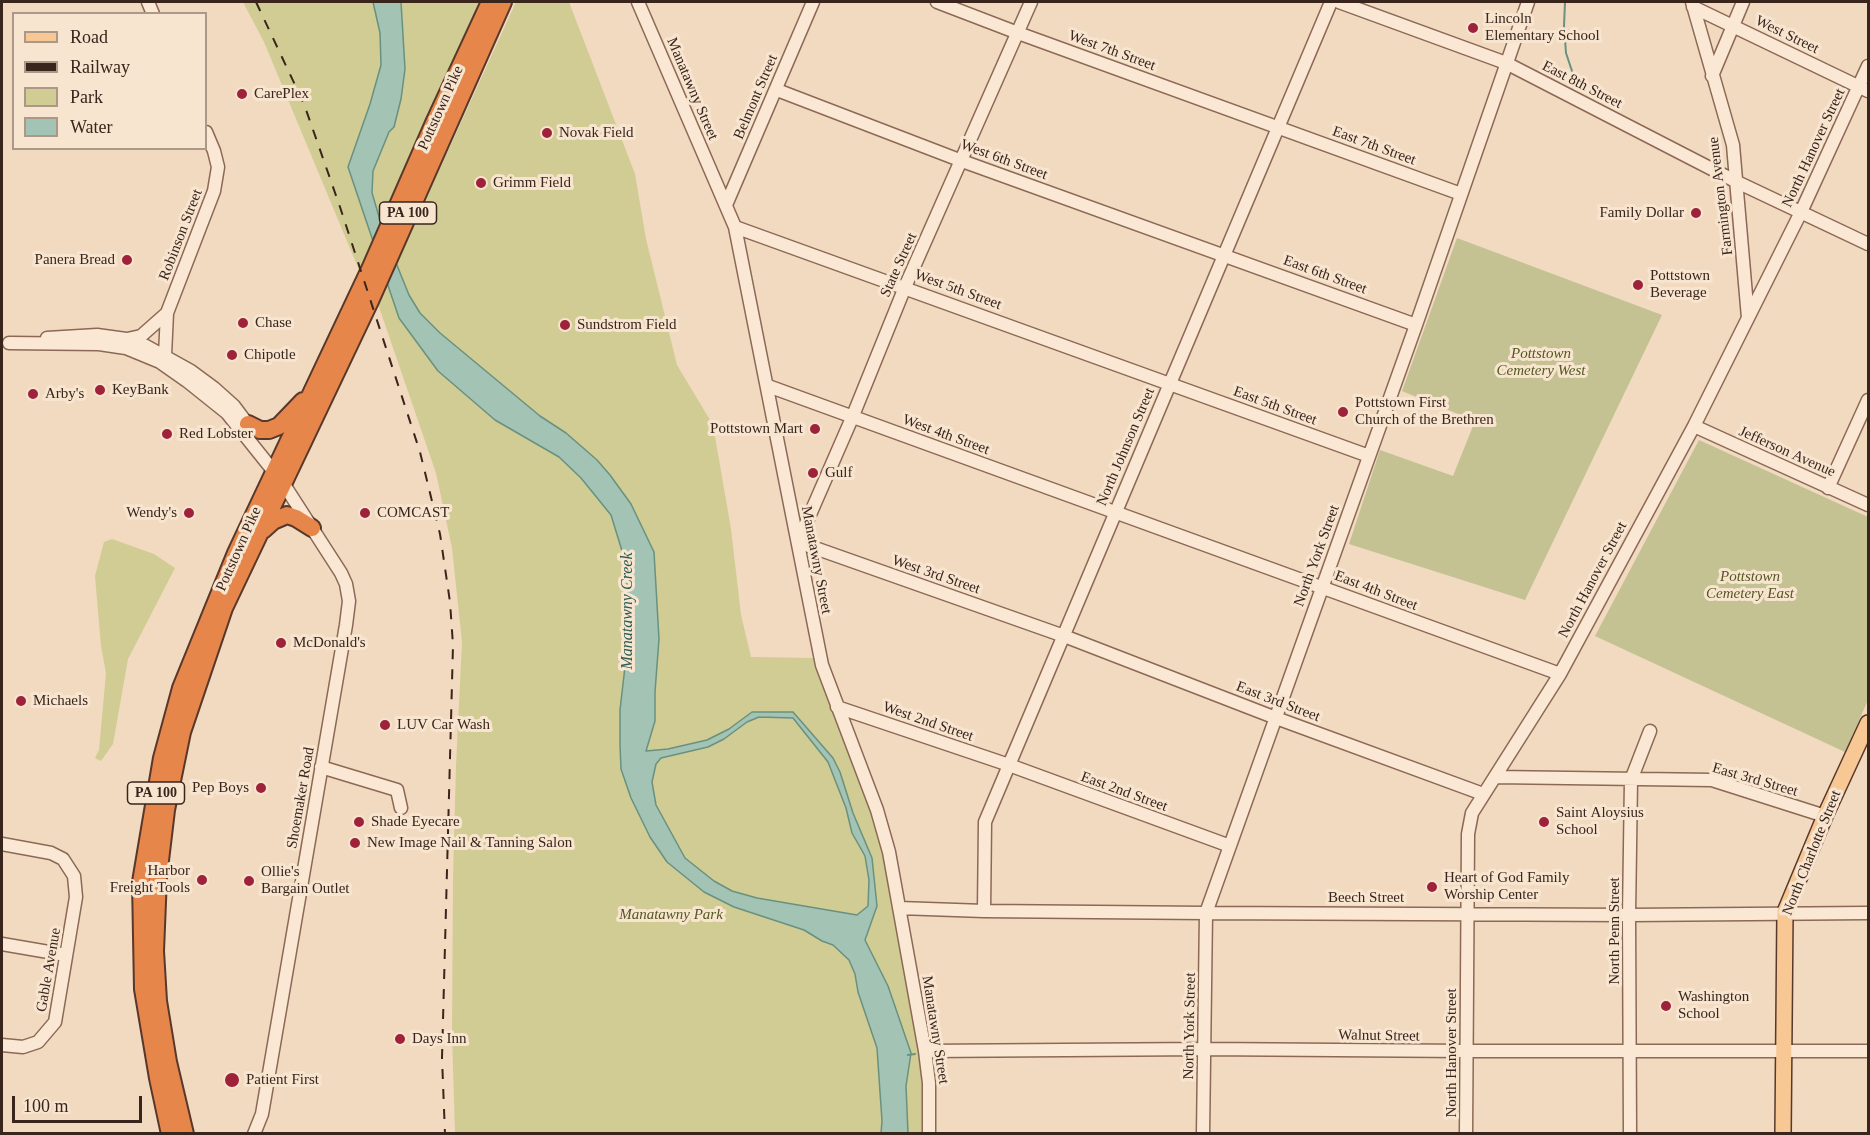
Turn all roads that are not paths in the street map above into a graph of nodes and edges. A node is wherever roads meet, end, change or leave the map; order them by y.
1 (490, 2) edge
2 (503, 2) edge
3 (638, 2) edge
4 (813, 2) edge
5 (937, 2) edge
6 (1031, 2) edge
7 (1331, 2) edge
8 (1340, 2) edge
9 (1528, 2) edge
10 (1743, 2) edge
11 (1692, 4) edge
12 (1733, 26) junction
13 (1018, 33) junction
14 (1506, 63) junction
15 (1869, 66) edge
16 (1712, 76) junction
17 (1864, 89) edge
18 (777, 90) junction
19 (1277, 127) junction
20 (207, 134) edge
21 (962, 161) junction
22 (1737, 182) junction
23 (1461, 194) junction
24 (726, 205) junction
25 (1802, 212) junction
26 (735, 226) junction
27 (1869, 244) edge
28 (1223, 254) junction
29 (905, 287) junction
30 (167, 313) junction
31 (1748, 319) junction
32 (1416, 325) junction
33 (126, 339) junction
34 (5, 344) edge
35 (162, 359) junction
36 (1170, 383) junction
37 (768, 386) junction
38 (312, 392) junction
39 (1869, 400) edge
40 (852, 418) junction
41 (248, 424) junction
42 (1694, 426) junction
43 (1368, 456) junction
44 (278, 473) junction
45 (1828, 488) junction
46 (1869, 505) edge
47 (1114, 512) junction
48 (312, 528) junction
49 (259, 535) junction
50 (798, 542) junction
51 (1322, 586) junction
52 (1064, 636) junction
53 (1560, 674) junction
54 (837, 707) junction
55 (1276, 718) junction
56 (1869, 723) edge
57 (1650, 731) dead end
58 (1009, 765) junction
59 (321, 767) junction
60 (1496, 777) junction
61 (1631, 780) junction
62 (1483, 794) junction
63 (401, 808) dead end
64 (1825, 816) junction
65 (2, 844) edge
66 (1230, 846) junction
67 (899, 908) junction
68 (984, 911) junction
69 (1785, 912) junction
70 (1206, 913) junction
71 (1467, 913) junction
72 (1869, 913) edge
73 (1629, 915) junction
74 (2, 944) edge
75 (66, 955) junction
76 (2, 1045) edge
77 (1205, 1049) junction
78 (926, 1051) junction
79 (1467, 1051) junction
80 (1629, 1051) junction
81 (1782, 1051) junction
82 (1869, 1051) edge
83 (1630, 1128) edge
84 (173, 1132) edge
85 (254, 1134) edge
86 (928, 1134) edge
87 (1203, 1134) edge
88 (1466, 1134) edge
89 (1783, 1134) edge

1 - 38 highway, Pottstown Pike / PA 100
2 - 44 highway, Pottstown Pike / PA 100
3 - 24 street, Manatawny Street
4 - 18 street, Belmont Street
5 - 13 street, West 7th Street
6 - 13 street, State Street
7 - 19 street, North Johnson Street
8 - 14 street, East 8th Street
9 - 14 street, North York Street
10 - 12 street
11 - 12 street, West Street
11 - 16 street, Farmington Avenue
12 - 16 street
12 - 17 street, West Street
13 - 19 street, West 7th Street
13 - 21 street, State Street
14 - 22 street, East 8th Street
14 - 23 street, North York Street
15 - 17 street, North Hanover Street
16 - 22 street, Farmington Avenue
17 - 25 street, North Hanover Street
18 - 21 street, West 6th Street
18 - 24 street, Belmont Street
19 - 23 street, East 7th Street
19 - 28 street, North Johnson Street
20 - 30 street, Robinson Street
21 - 28 street, West 6th Street
21 - 29 street, State Street
22 - 25 street, East 8th Street
22 - 31 street, Farmington Avenue
23 - 32 street, North York Street
24 - 26 street, Manatawny Street
25 - 27 street, East 8th Street
25 - 31 street, North Hanover Street
26 - 29 street, West 5th Street
26 - 37 street, Manatawny Street
28 - 32 street, East 6th Street
28 - 36 street, North Johnson Street
29 - 36 street, West 5th Street
29 - 40 street, State Street
30 - 33 street, Robinson Street
30 - 35 street, Robinson Street
31 - 42 street, North Hanover Street
32 - 43 street, North York Street
33 - 34 street, Shoemaker Road
33 - 35 street, Shoemaker Road
34 - 35 street, Shoemaker Road
35 - 41 street, Shoemaker Road
35 - 44 street, Shoemaker Road
36 - 43 street, East 5th Street
36 - 47 street, North Johnson Street
37 - 40 street, West 4th Street
37 - 50 street, Manatawny Street
38 - 41 highway
38 - 44 highway, Pottstown Pike / PA 100
39 - 45 street
40 - 47 street, West 4th Street
40 - 50 street, State Street
41 - 44 street, Shoemaker Road
42 - 45 street, Jefferson Avenue
42 - 53 street, North Hanover Street
43 - 51 street, North York Street
44 - 48 street, Shoemaker Road
44 - 49 highway, Pottstown Pike / PA 100
44 - 84 highway, Pottstown Pike / PA 100
45 - 46 street, Jefferson Avenue
47 - 51 street, East 4th Street
47 - 52 street, North Johnson Street
48 - 49 highway
48 - 59 street, Shoemaker Road
49 - 84 highway, Pottstown Pike / PA 100
50 - 52 street, West 3rd Street
50 - 54 street, Manatawny Street
51 - 53 street, East 4th Street
51 - 55 street, North York Street
52 - 55 street, East 3rd Street
52 - 58 street, North Johnson Street
53 - 60 street, North Hanover Street
54 - 58 street, West 2nd Street
54 - 67 street, Manatawny Street
55 - 62 street, East 3rd Street
55 - 66 street, North York Street
56 - 64 main road, North Charlotte Street
57 - 61 street, North Penn Street
58 - 66 street, East 2nd Street
58 - 68 street, North Johnson Street
59 - 63 street
59 - 85 street, Shoemaker Road
60 - 61 street, East 3rd Street
60 - 62 street, North Hanover Street
61 - 64 street, East 3rd Street
61 - 73 street, North Penn Street
62 - 71 street, North Hanover Street
64 - 69 main road, North Charlotte Street
65 - 75 street, Gable Avenue
66 - 70 street, North York Street
67 - 68 street, Beech Street
67 - 78 street, Manatawny Street
68 - 70 street, Beech Street
69 - 72 street, Beech Street
69 - 73 street, Beech Street
69 - 81 main road, North Charlotte Street
70 - 71 street, Beech Street
70 - 77 street, North York Street
71 - 73 street, Beech Street
71 - 79 street, North Hanover Street
73 - 80 street, North Penn Street
74 - 75 street
75 - 76 street, Gable Avenue
77 - 78 street, Walnut Street
77 - 79 street, Walnut Street
77 - 87 street, North York Street
78 - 86 street, Manatawny Street
79 - 80 street, Walnut Street
79 - 88 street, North Hanover Street
80 - 81 street, Walnut Street
80 - 83 street, North Penn Street
81 - 82 street, Walnut Street
81 - 89 main road, North Charlotte Street

